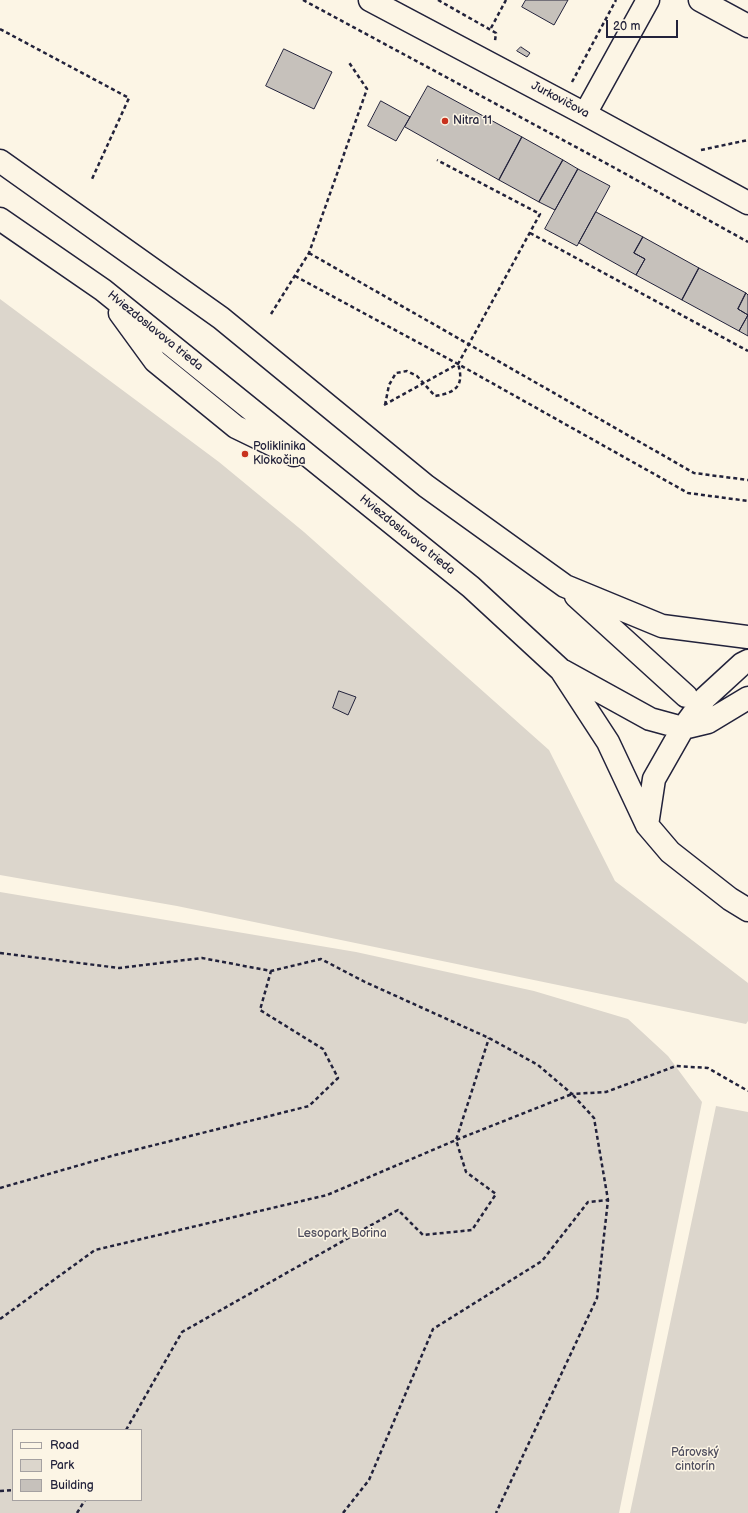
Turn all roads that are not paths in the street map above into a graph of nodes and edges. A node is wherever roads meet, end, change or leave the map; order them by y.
1 (370, 0) edge
2 (648, 0) edge
3 (700, 0) edge
4 (748, 26) edge
5 (585, 114) junction
6 (0, 161) edge
7 (748, 203) edge
8 (0, 219) edge
9 (564, 586) junction
10 (748, 637) edge
11 (748, 661) edge
12 (560, 670) junction
13 (686, 696) dead end
14 (748, 698) edge
15 (683, 728) junction
16 (647, 824) junction
17 (748, 910) edge

1 - 5 street, Jurkovičova
2 - 5 street
3 - 4 street
5 - 7 street, Jurkovičova
6 - 9 street
8 - 12 street, Hviezdoslavova trieda
9 - 10 street
9 - 13 street
11 - 15 street
12 - 15 street
12 - 16 street, Hviezdoslavova trieda
14 - 15 street
15 - 16 street
16 - 17 street, Hviezdoslavova trieda

